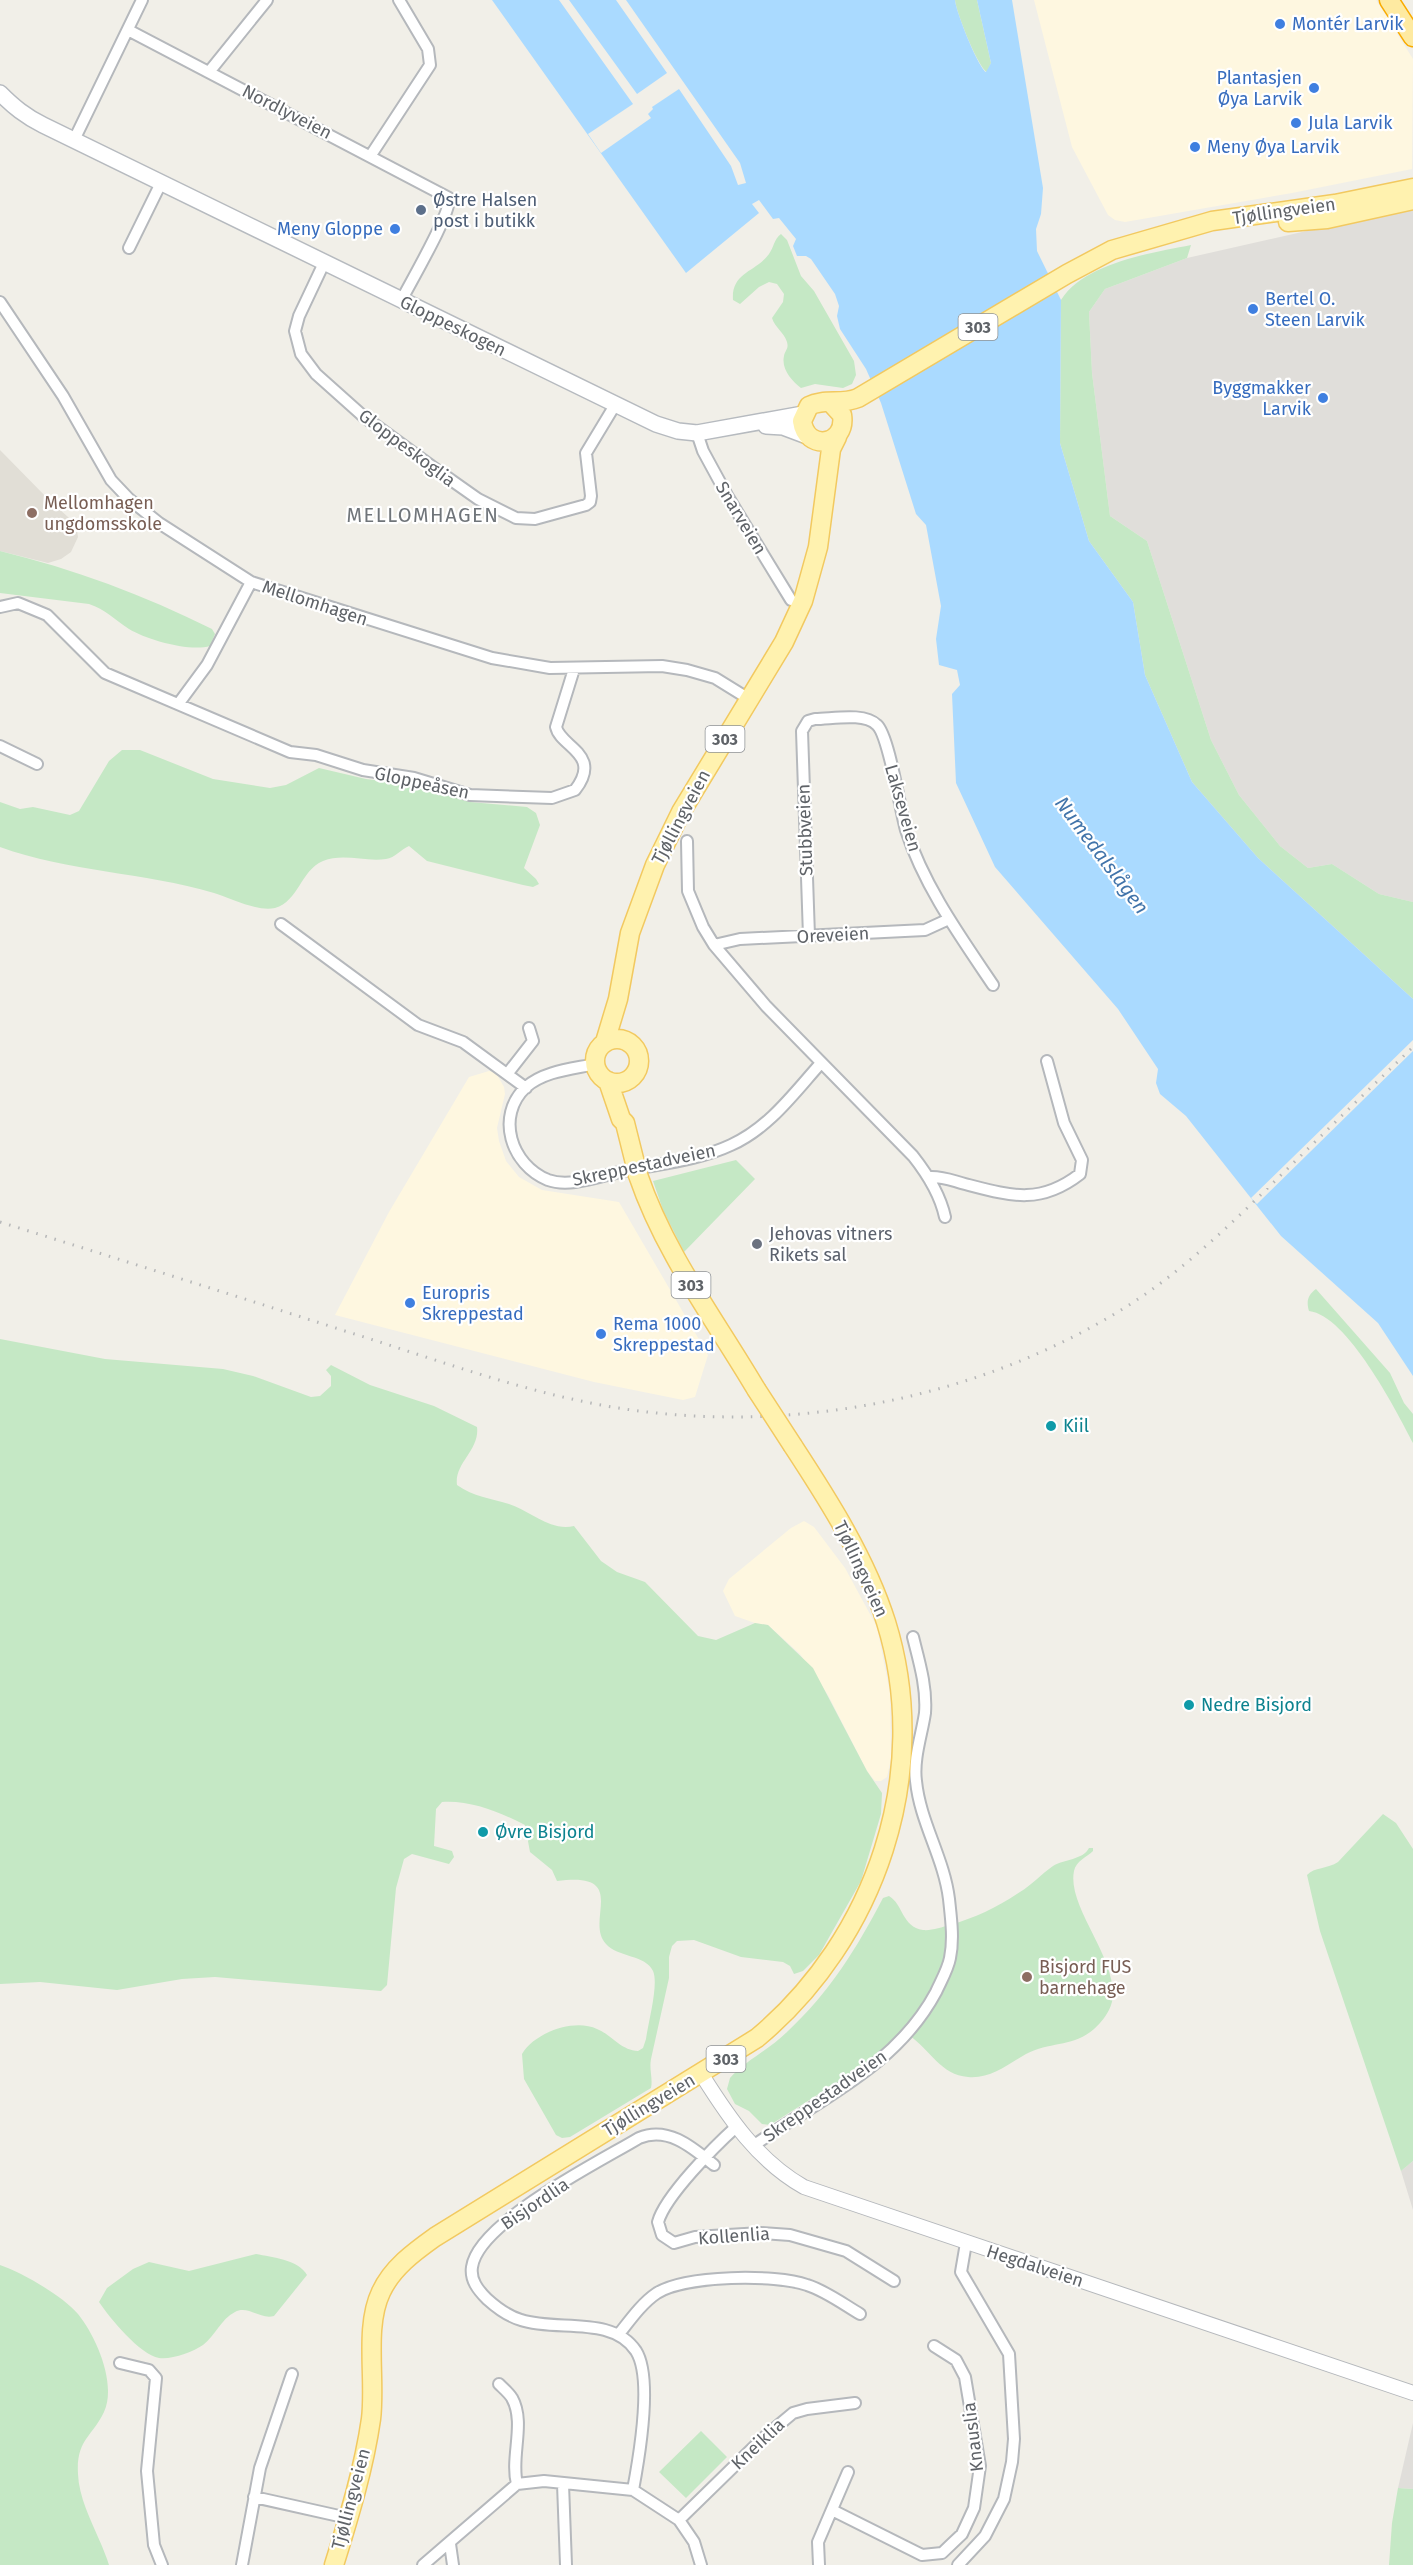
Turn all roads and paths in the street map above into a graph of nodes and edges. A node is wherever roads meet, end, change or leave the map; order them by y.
1 (142, 0) edge
2 (267, 0) edge
3 (399, 0) edge
4 (1389, 0) edge
5 (128, 30) junction
6 (1413, 38) edge
7 (209, 72) junction
8 (0, 93) edge
9 (0, 109) edge
10 (18, 112) junction
11 (74, 140) junction
12 (370, 155) junction
13 (161, 183) junction
14 (1413, 188) edge
15 (1413, 200) edge
16 (1155, 236) junction
17 (129, 248) dead end
18 (324, 263) junction
19 (401, 301) junction
20 (0, 302) edge
21 (831, 403) junction
22 (855, 404) junction
23 (615, 405) junction
24 (803, 414) junction
25 (754, 424) junction
26 (840, 431) junction
27 (697, 433) junction
28 (810, 438) junction
29 (827, 478) junction
30 (250, 582) junction
31 (791, 600) dead end
32 (0, 607) edge
33 (574, 669) junction
34 (749, 699) junction
35 (179, 703) junction
36 (804, 726) joint
37 (0, 746) edge
38 (37, 764) dead end
39 (687, 841) dead end
40 (950, 920) junction
41 (281, 924) dead end
42 (808, 936) junction
43 (714, 945) junction
44 (993, 985) dead end
45 (618, 999) junction
46 (529, 1028) dead end
47 (605, 1042) junction
48 (631, 1043) junction
49 (1047, 1061) dead end
50 (821, 1063) junction
51 (595, 1064) junction
52 (508, 1073) junction
53 (633, 1077) junction
54 (608, 1081) junction
55 (526, 1088) junction
56 (625, 1123) junction
57 (929, 1178) junction
58 (945, 1217) dead end
59 (913, 1636) dead end
60 (702, 2074) junction
61 (736, 2127) junction
62 (753, 2146) junction
63 (710, 2161) junction
64 (966, 2243) junction
65 (894, 2281) dead end
66 (860, 2314) dead end
67 (619, 2334) junction
68 (934, 2346) dead end
69 (120, 2363) dead end
70 (292, 2374) dead end
71 (499, 2384) dead end
72 (1413, 2393) edge
73 (855, 2403) dead end
74 (848, 2472) dead end
75 (517, 2484) junction
76 (563, 2484) junction
77 (633, 2490) junction
78 (254, 2497) junction
79 (832, 2510) junction
80 (348, 2518) junction
81 (679, 2520) junction
82 (450, 2544) junction
83 (162, 2565) edge
84 (242, 2565) edge
85 (334, 2565) edge
86 (423, 2565) edge
87 (453, 2565) edge
88 (566, 2565) edge
89 (701, 2565) edge
90 (819, 2565) edge
91 (958, 2565) edge

1 - 5 street
2 - 7 street
3 - 12 street
4 - 6 highway
5 - 7 street, Nordlyveien
5 - 11 street
7 - 12 street, Nordlyveien
8 - 10 main road, Gloppeskogen
9 - 10 main road, Gloppeskogen
10 - 11 main road, Gloppeskogen
11 - 13 main road, Gloppeskogen
12 - 19 street, Nordlyveien
13 - 17 street
13 - 18 main road, Gloppeskogen
14 - 16 main road, Tjøllingveien / 303
15 - 16 main road, Tjøllingveien / 303
16 - 22 main road, Tjøllingveien / 303
18 - 19 main road, Gloppeskogen
18 - 23 street, Gloppeskoglia
19 - 23 main road, Gloppeskogen
20 - 30 street, Mellomhagen
21 - 22 main road
21 - 24 main road
21 - 26 main road
22 - 26 main road, Tjøllingveien / 303
23 - 27 main road, Gloppeskogen
24 - 25 main road, Gloppeskogen
24 - 28 main road, 303
25 - 27 main road, Gloppeskogen
25 - 28 main road, Gloppeskogen
26 - 28 main road
26 - 29 main road, Tjøllingveien / 303
27 - 31 street, Snarveien
28 - 29 main road, Tjøllingveien / 303
29 - 34 main road, Tjøllingveien / 303
30 - 33 street, Mellomhagen
30 - 35 street
32 - 35 street, Gloppeåsen
33 - 34 street, Mellomhagen
33 - 35 street, Gloppeåsen
34 - 45 main road, Tjøllingveien / 303
36 - 40 street, Lakseveien
36 - 42 street, Stubbveien
37 - 38 street
39 - 43 street
40 - 42 street, Oreveien
40 - 44 street, Lakseveien
41 - 52 street
42 - 43 street, Oreveien
43 - 50 street
45 - 47 main road, Tjøllingveien / 303
45 - 48 main road, Tjøllingveien / 303
46 - 52 street
47 - 48 main road
47 - 51 main road, 303
48 - 53 main road, 303
49 - 57 street
50 - 55 street, Skreppestadveien
50 - 57 street
51 - 54 main road, 303
51 - 55 street
52 - 55 street
53 - 54 main road
53 - 56 main road, 303
54 - 56 main road, 303
56 - 60 main road, Tjøllingveien / 303, bridge
57 - 58 street
59 - 62 street, Skreppestadveien
60 - 61 street, Hegdalveien
60 - 80 main road, Tjøllingveien / 303
61 - 62 street, Hegdalveien
61 - 63 street
62 - 64 street, Hegdalveien
63 - 65 street, Kollenlia
63 - 67 street, Bisjordlia
64 - 72 street, Hegdalveien
64 - 91 street
66 - 67 street
67 - 77 street
68 - 79 street, Knauslia
69 - 83 street
70 - 78 street
71 - 75 street
73 - 81 street, Kneiklia
74 - 79 street
75 - 76 street
75 - 82 street
76 - 77 street
76 - 88 street
77 - 81 street
78 - 80 street
78 - 84 street
79 - 90 street
80 - 85 main road, Tjøllingveien / 303
81 - 89 street
82 - 86 street
82 - 87 street

